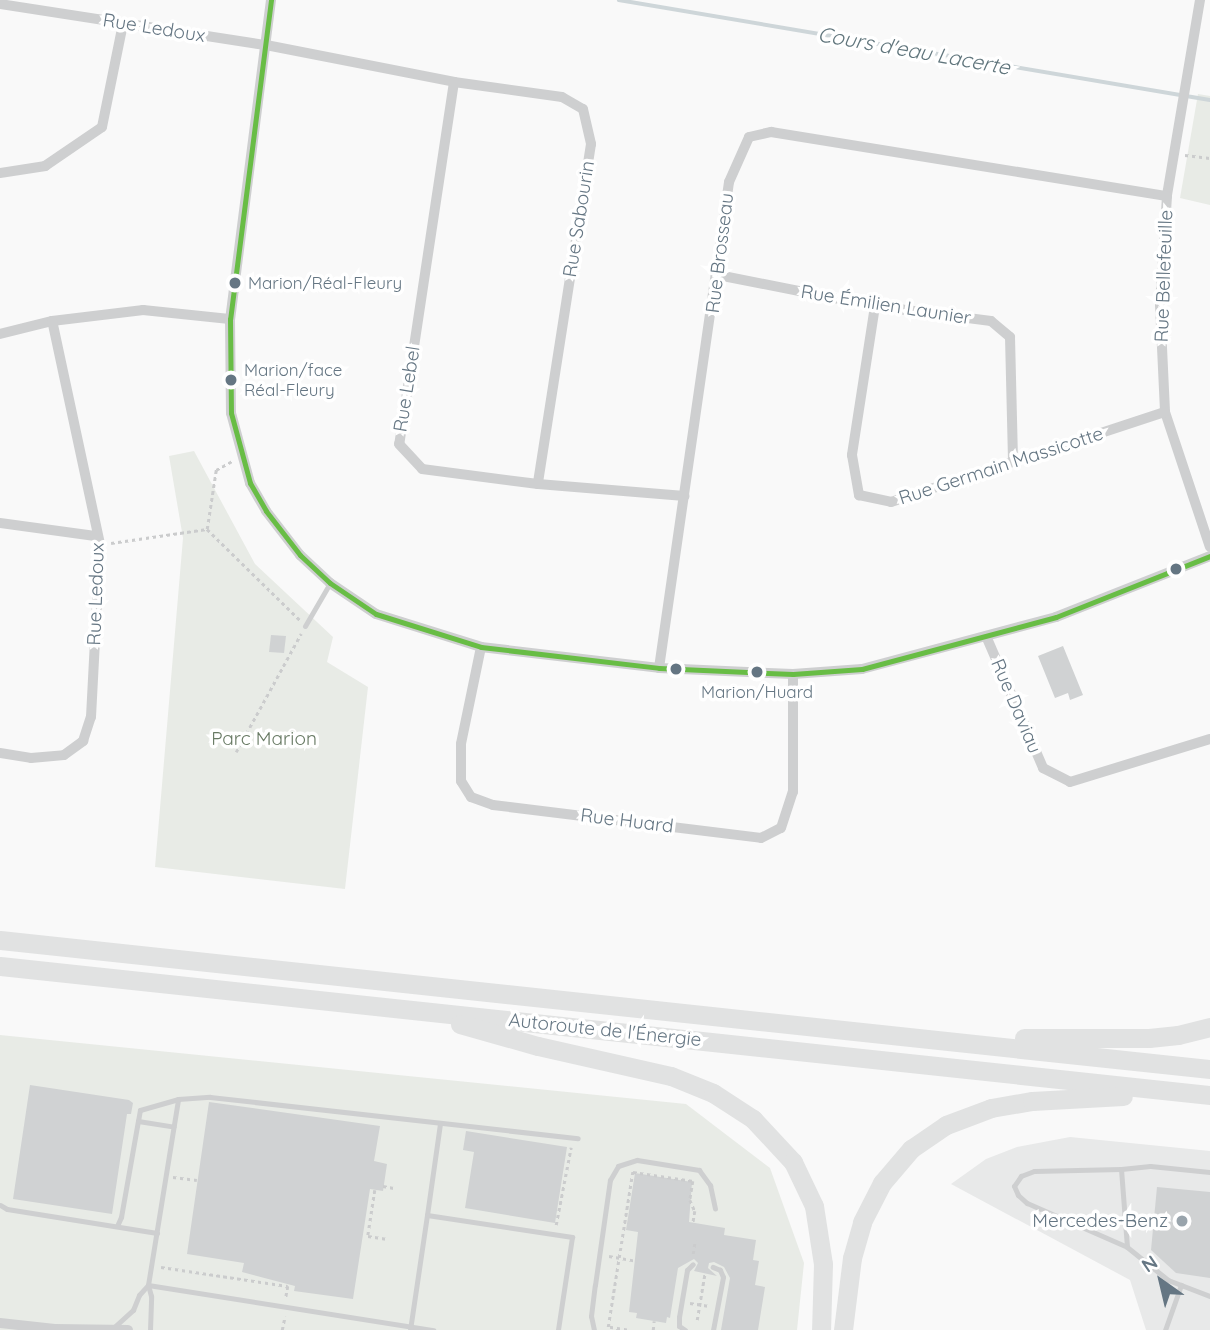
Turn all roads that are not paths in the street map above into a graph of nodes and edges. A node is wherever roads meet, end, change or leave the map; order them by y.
1 (271, 0) edge
2 (0, 5) edge
3 (1203, 5) edge
4 (122, 24) junction
5 (266, 45) junction
6 (454, 82) junction
7 (0, 173) edge
8 (1167, 196) junction
9 (718, 275) junction
10 (874, 306) junction
11 (230, 319) junction
12 (52, 321) junction
13 (0, 334) edge
14 (1165, 412) junction
15 (1013, 460) junction
16 (538, 484) junction
17 (685, 496) junction
18 (0, 523) edge
19 (100, 544) junction
20 (1210, 547) edge
21 (1210, 556) edge
22 (330, 583) junction
23 (305, 626) road end
24 (986, 636) junction
25 (481, 647) junction
26 (659, 668) junction
27 (793, 674) junction
28 (1210, 739) edge
29 (0, 753) edge
30 (0, 940) edge
31 (0, 966) edge
32 (405, 1009) junction
33 (1210, 1027) edge
34 (908, 1037) junction
35 (1210, 1069) edge
36 (1183, 1093) junction
37 (1210, 1096) edge
38 (178, 1099) junction
39 (138, 1121) junction
40 (440, 1124) junction
41 (174, 1127) junction
42 (578, 1138) dead end
43 (1121, 1169) junction
44 (1210, 1172) edge
45 (0, 1207) edge
46 (715, 1208) dead end
47 (428, 1215) junction
48 (117, 1226) junction
49 (158, 1233) junction
50 (1127, 1247) junction
51 (693, 1261) road end
52 (713, 1267) dead end
53 (148, 1285) junction
54 (1181, 1285) junction
55 (1210, 1296) edge
56 (0, 1323) edge
57 (113, 1328) edge
58 (411, 1328) edge
59 (128, 1330) edge
60 (150, 1330) edge
61 (433, 1330) edge
62 (558, 1330) edge
63 (594, 1330) edge
64 (685, 1330) edge
65 (713, 1330) edge
66 (821, 1330) edge
67 (843, 1330) edge
68 (1165, 1330) edge

1 - 5 street
2 - 4 street, Rue Ledoux
3 - 8 street, Rue Bellefeuille
4 - 5 street, Rue Ledoux
4 - 7 street
5 - 6 street, Rue Sabourin
5 - 11 street
6 - 16 street, Rue Sabourin
6 - 16 street, Rue Lebel
8 - 9 street, Rue Brosseau
8 - 14 street, Rue Bellefeuille
9 - 10 street, Rue Émilien Launier
9 - 17 street, Rue Brosseau
10 - 15 street, Rue Émilien Launier
10 - 15 street, Rue Germain Massicotte
11 - 12 street
11 - 22 street
12 - 13 street
12 - 19 street, Rue Ledoux
14 - 15 street, Rue Germain Massicotte
14 - 20 street, Rue Bellefeuille
16 - 17 street, Rue Lebel
17 - 26 street, Rue Brosseau
18 - 19 street
19 - 29 street, Rue Ledoux
21 - 24 street
22 - 23 lane
22 - 25 street
24 - 27 street
24 - 28 street, Rue Daviau
25 - 26 street
25 - 27 street, Rue Huard
26 - 27 street
30 - 34 highway, Autoroute de l'Énergie
31 - 32 highway, Autoroute de l'Énergie
32 - 36 highway, Autoroute de l'Énergie
32 - 66 highway
33 - 34 highway
34 - 35 highway, Autoroute de l'Énergie
36 - 37 highway, Autoroute de l'Énergie
36 - 67 highway
38 - 39 lane
38 - 40 lane
38 - 41 lane
39 - 41 lane
39 - 48 lane
40 - 42 lane
40 - 47 lane
41 - 49 lane
43 - 44 lane
43 - 50 lane
43 - 50 lane
45 - 48 lane
46 - 63 lane
47 - 58 lane
47 - 62 lane
48 - 49 lane
49 - 53 lane
50 - 54 lane
51 - 64 lane
52 - 65 lane
53 - 57 lane
53 - 58 lane
53 - 60 lane
54 - 55 lane
54 - 68 lane
56 - 57 street
57 - 59 street
58 - 61 lane

